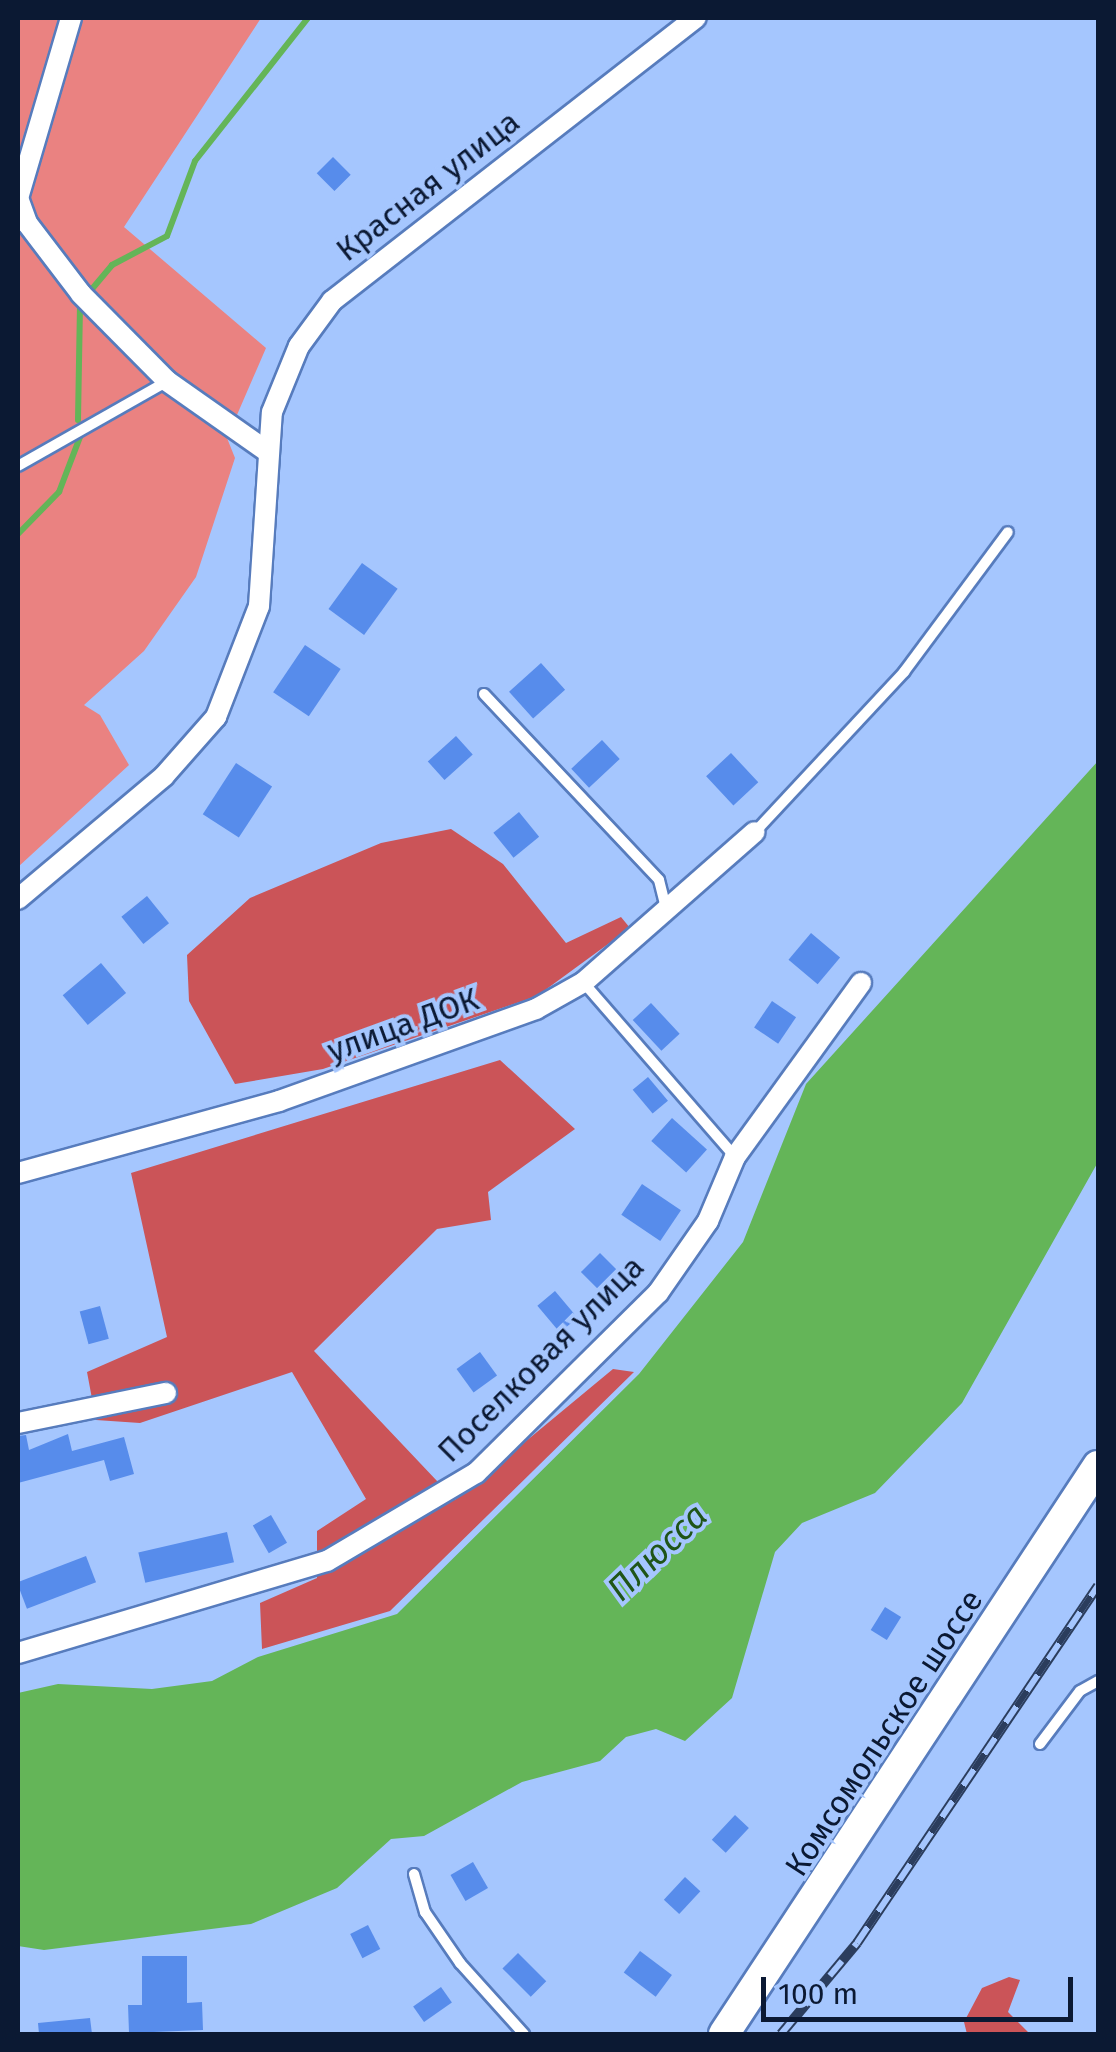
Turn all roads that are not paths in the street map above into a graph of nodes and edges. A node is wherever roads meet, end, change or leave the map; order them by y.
1 (71, 18) edge
2 (696, 18) edge
3 (167, 381) junction
4 (268, 452) junction
5 (18, 466) edge
6 (1008, 532) dead end
7 (484, 694) dead end
8 (755, 832) joint
9 (18, 898) edge
10 (667, 914) junction
11 (584, 982) junction
12 (862, 983) dead end
13 (735, 1158) junction
14 (18, 1172) edge
15 (166, 1393) dead end
16 (18, 1423) edge
17 (1098, 1466) edge
18 (18, 1653) edge
19 (1098, 1681) edge
20 (1040, 1744) dead end
21 (414, 1874) dead end
22 (524, 2034) edge
23 (724, 2034) edge

1 - 3 street
2 - 4 street, Красная улица
3 - 4 street
3 - 5 lane
4 - 9 street
6 - 8 lane
7 - 10 lane
8 - 10 street, улица ДОК
10 - 11 street, улица ДОК
11 - 13 lane
11 - 14 street, улица ДОК
12 - 13 street, Поселковая улица
13 - 18 street, Поселковая улица
15 - 16 street
17 - 23 main road, Комсомольское шоссе
19 - 20 lane
21 - 22 lane

